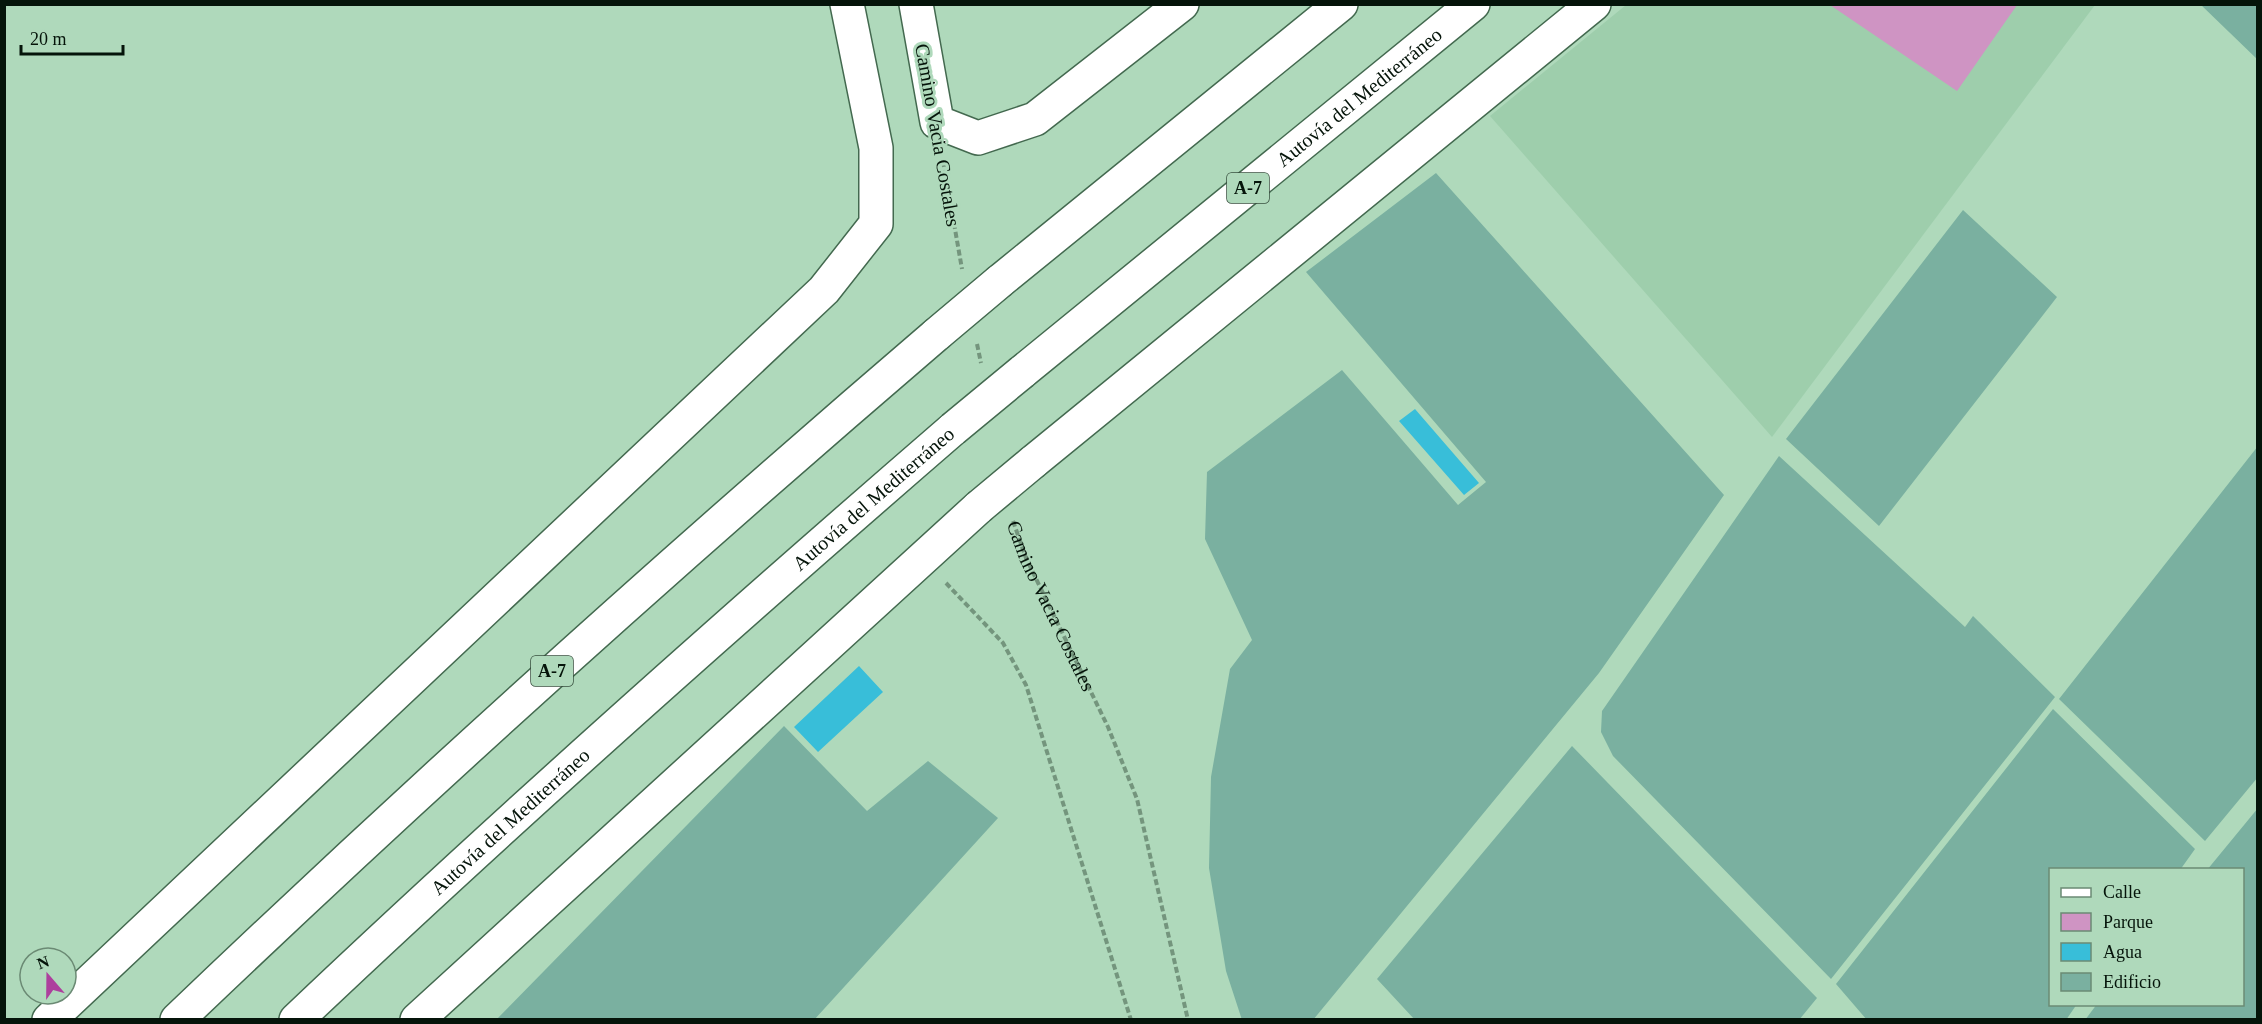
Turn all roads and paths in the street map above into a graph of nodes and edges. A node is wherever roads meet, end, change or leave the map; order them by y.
1 (847, 4) edge
2 (916, 4) edge
3 (1182, 4) edge
4 (1341, 4) edge
5 (1473, 4) edge
6 (1594, 4) edge
7 (937, 122) junction
8 (962, 272) dead end
9 (976, 341) dead end
10 (981, 364) dead end
11 (995, 510) junction
12 (923, 559) junction
13 (49, 1020) edge
14 (177, 1020) edge
15 (296, 1020) edge
16 (417, 1020) edge
17 (1131, 1020) edge
18 (1188, 1020) edge

1 - 13 main road
2 - 7 main road, Camino Vacia Costales
3 - 7 main road
4 - 14 main road, A-7, bridge
5 - 15 main road, Autovía del Mediterráneo / A-7, bridge
6 - 11 main road, bridge
7 - 8 path, Camino Vacia Costales
9 - 10 path
11 - 12 main road
11 - 18 path, Camino Vacia Costales
12 - 16 main road
12 - 17 path

